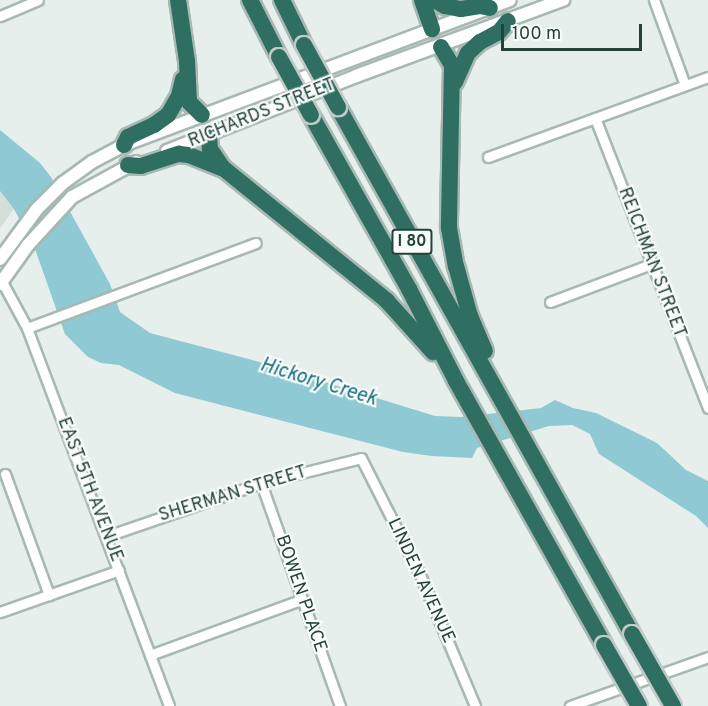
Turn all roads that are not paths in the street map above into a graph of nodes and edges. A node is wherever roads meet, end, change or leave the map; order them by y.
1 (38, 0) edge
2 (178, 0) edge
3 (249, 0) edge
4 (282, 0) edge
5 (422, 0) edge
6 (434, 0) edge
7 (510, 0) edge
8 (563, 0) edge
9 (654, 0) edge
10 (490, 8) junction
11 (0, 16) edge
12 (508, 21) junction
13 (432, 29) junction
14 (441, 47) junction
15 (187, 61) junction
16 (708, 77) edge
17 (685, 85) junction
18 (453, 89) junction
19 (202, 115) junction
20 (595, 118) junction
21 (209, 136) junction
22 (124, 145) junction
23 (488, 157) dead end
24 (128, 165) junction
25 (223, 168) junction
26 (256, 243) dead end
27 (0, 259) edge
28 (651, 264) junction
29 (1, 281) edge
30 (550, 302) dead end
31 (27, 328) junction
32 (490, 376) junction
33 (456, 381) junction
34 (708, 408) edge
35 (361, 458) joint
36 (5, 474) dead end
37 (261, 483) junction
38 (107, 536) junction
39 (119, 570) junction
40 (50, 595) junction
41 (300, 600) junction
42 (0, 612) edge
43 (150, 655) junction
44 (708, 657) edge
45 (169, 706) edge
46 (340, 706) edge
47 (475, 706) edge
48 (570, 706) edge
49 (639, 706) edge
50 (673, 706) edge

1 - 11 street
2 - 15 highway
3 - 33 highway, I 80, bridge
4 - 32 highway, I 80, bridge
5 - 13 highway
6 - 10 highway
7 - 10 street, RICHARDS STREET
8 - 12 street, RICHARDS STREET
9 - 17 street
10 - 13 street, RICHARDS STREET
12 - 14 street, RICHARDS STREET
12 - 18 highway
13 - 14 street
13 - 19 street, RICHARDS STREET
14 - 18 highway
14 - 21 street, RICHARDS STREET
15 - 19 highway
15 - 22 highway
16 - 17 street
17 - 20 street
18 - 32 highway
19 - 21 street
19 - 22 street, RICHARDS STREET
20 - 23 street
20 - 28 street, REICHMAN STREET
21 - 24 street, RICHARDS STREET
21 - 25 highway
22 - 27 street, RICHARDS STREET
24 - 25 highway
24 - 29 street, RICHARDS STREET
25 - 33 highway
26 - 31 street
28 - 30 street
28 - 34 street, REICHMAN STREET
29 - 31 street, EAST 5TH AVENUE
31 - 38 street, EAST 5TH AVENUE
32 - 50 highway, I 80, bridge
33 - 49 highway, I 80, bridge
35 - 37 street, SHERMAN STREET
35 - 47 street, LINDEN AVENUE
36 - 40 street
37 - 38 street, SHERMAN STREET
37 - 41 street, BOWEN PLACE
38 - 39 street, EAST 5TH AVENUE
39 - 40 street
39 - 43 street, EAST 5TH AVENUE
40 - 42 street
41 - 43 street
41 - 46 street, BOWEN PLACE
43 - 45 street, EAST 5TH AVENUE
44 - 48 street

